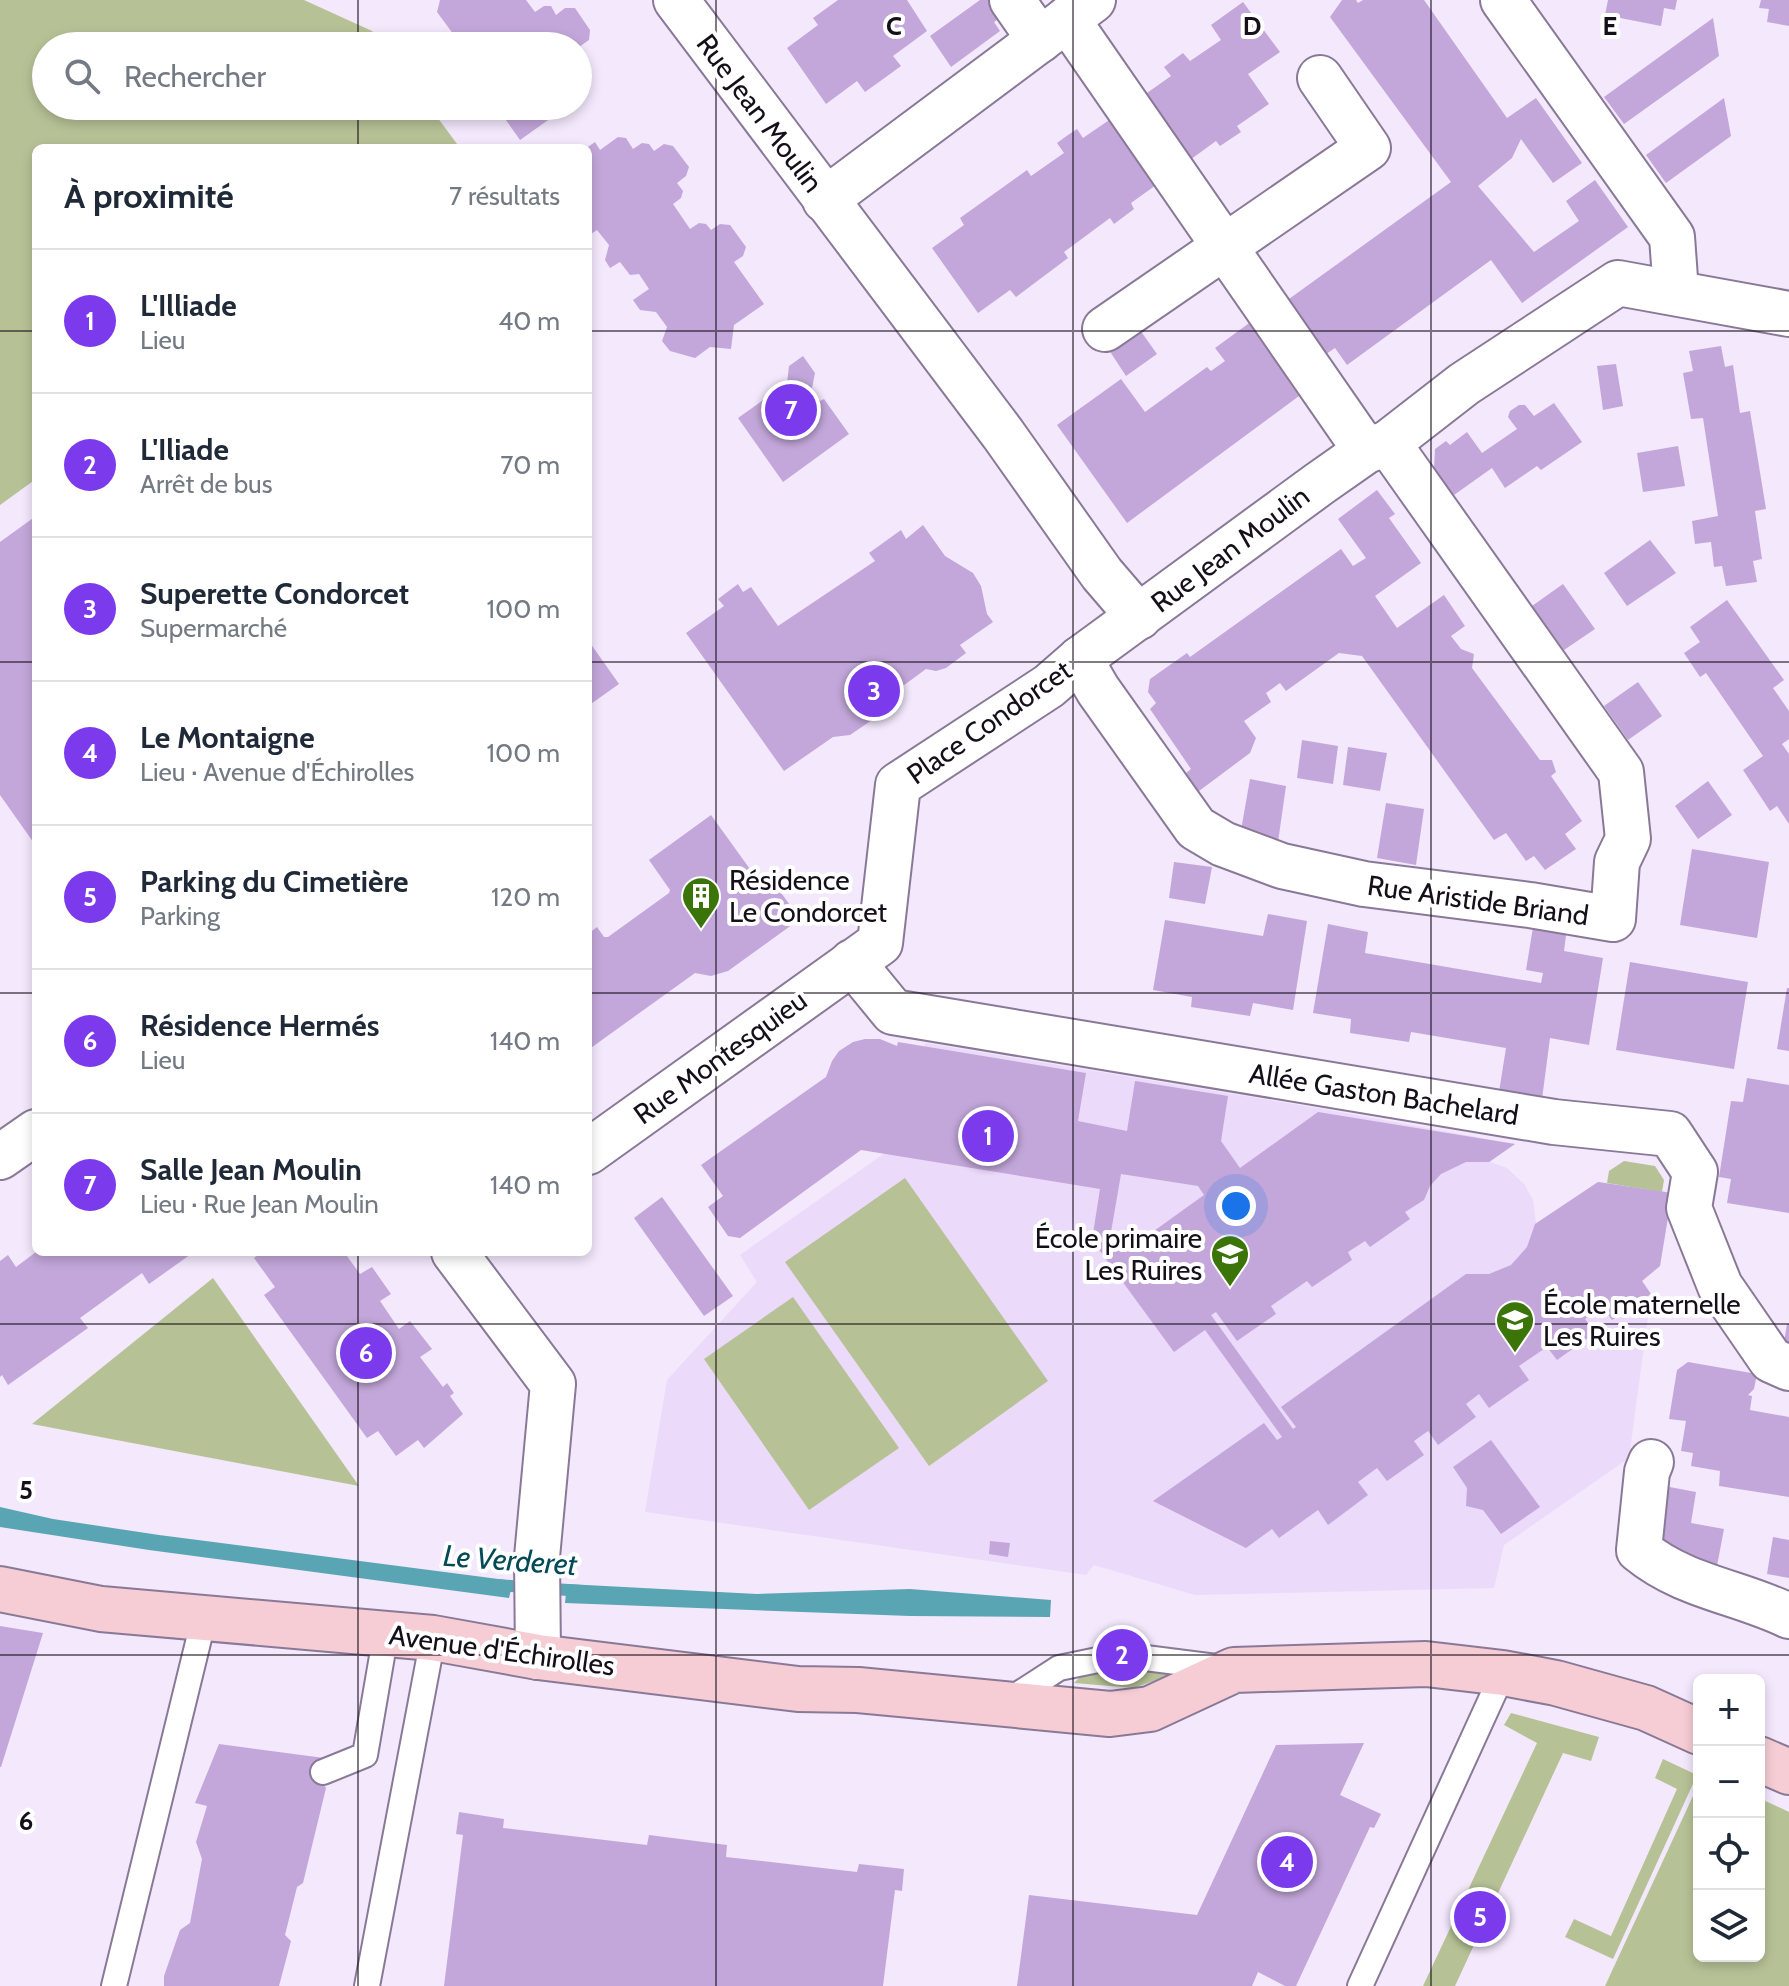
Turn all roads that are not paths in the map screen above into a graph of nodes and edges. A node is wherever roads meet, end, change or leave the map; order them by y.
1 (676, 0) edge
2 (1012, 0) edge
3 (1503, 0) edge
4 (1067, 20) edge
5 (1320, 78) dead end
6 (825, 200) junction
7 (1676, 292) junction
8 (1789, 314) edge
9 (1105, 329) dead end
10 (1377, 447) junction
11 (1139, 617) junction
12 (1080, 659) junction
13 (852, 962) junction
14 (32, 1135) edge
15 (592, 1149) edge
16 (0, 1157) edge
17 (457, 1256) edge
18 (1789, 1368) edge
19 (1651, 1462) dead end
20 (0, 1589) edge
21 (1789, 1616) edge
22 (204, 1618) junction
23 (386, 1633) junction
24 (433, 1638) junction
25 (539, 1642) junction
26 (1503, 1673) junction
27 (1693, 1729) edge
28 (1765, 1762) edge
29 (323, 1772) dead end
30 (1789, 1772) edge
31 (114, 1986) edge
32 (367, 1986) edge
33 (1360, 1986) edge

1 - 6 street, Rue Jean Moulin
2 - 4 street
3 - 7 street
4 - 6 street
4 - 10 street
5 - 9 street
6 - 11 street, Rue Jean Moulin
7 - 8 street, Rue Jean Moulin
7 - 10 street, Rue Jean Moulin
10 - 11 street, Rue Jean Moulin
10 - 12 street, Rue Aristide Briand
11 - 12 street, Place Condorcet
12 - 13 street, Place Condorcet
13 - 15 street, Rue Montesquieu
13 - 18 street, Allée Gaston Bachelard
14 - 16 street
17 - 25 street
19 - 21 street
20 - 22 street, Avenue d'Échirolles
22 - 23 street, Avenue d'Échirolles
22 - 31 lane
23 - 24 street, Avenue d'Échirolles
23 - 29 lane
24 - 25 street, Avenue d'Échirolles
24 - 32 lane
25 - 26 street, Avenue d'Échirolles
26 - 27 street, Avenue d'Échirolles
26 - 33 lane
28 - 30 street

